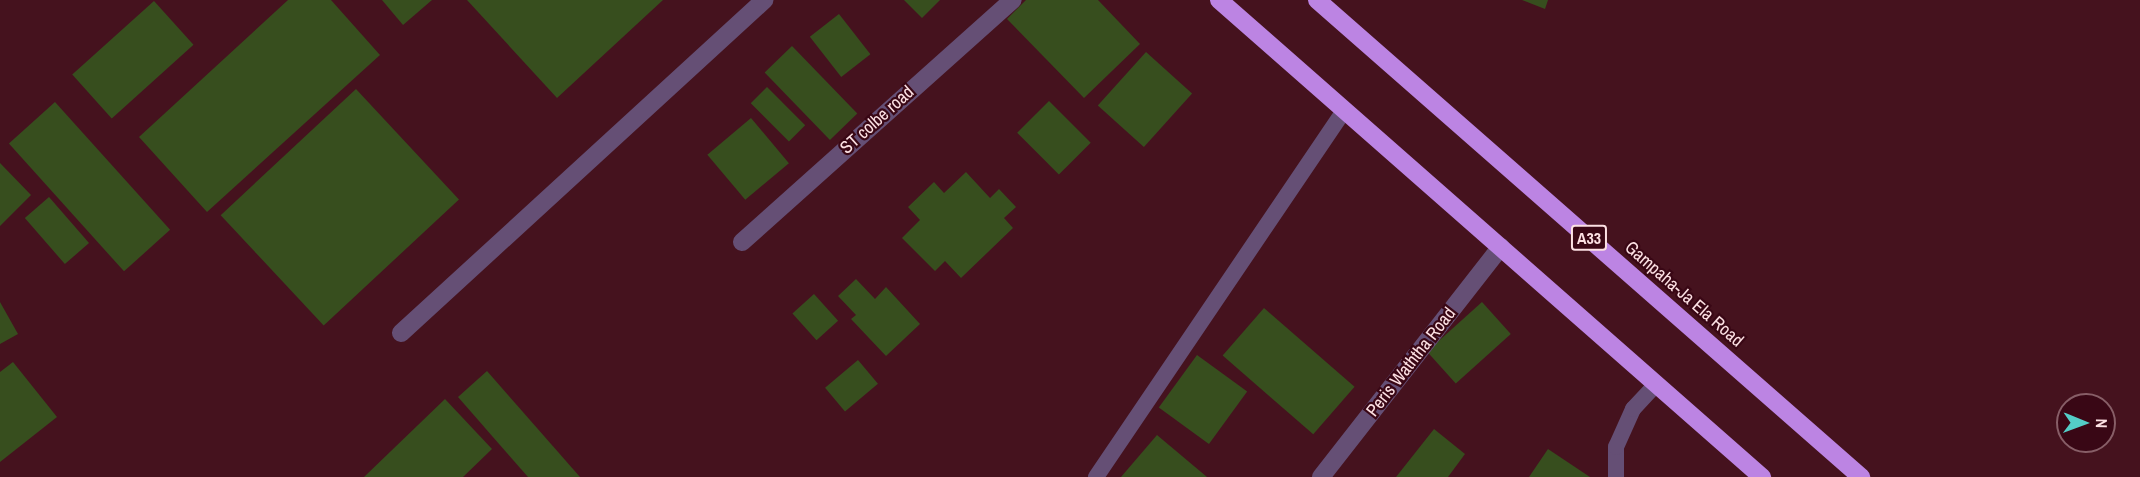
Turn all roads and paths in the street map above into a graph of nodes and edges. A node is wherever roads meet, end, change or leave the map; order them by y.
1 (765, 0) edge
2 (1013, 0) edge
3 (1219, 0) edge
4 (1317, 0) edge
5 (1342, 113) junction
6 (742, 242) dead end
7 (1501, 247) junction
8 (401, 333) dead end
9 (1656, 384) junction
10 (1096, 477) edge
11 (1321, 477) edge
12 (1616, 477) edge
13 (1762, 477) edge
14 (1861, 477) edge

1 - 8 street
2 - 6 street, ST colbe road
3 - 5 highway
4 - 14 highway, Gampaha-Ja Ela Road / A33
5 - 7 highway
5 - 10 lane
7 - 9 highway
7 - 11 street, Peris Waththa Road
9 - 12 lane
9 - 13 highway

